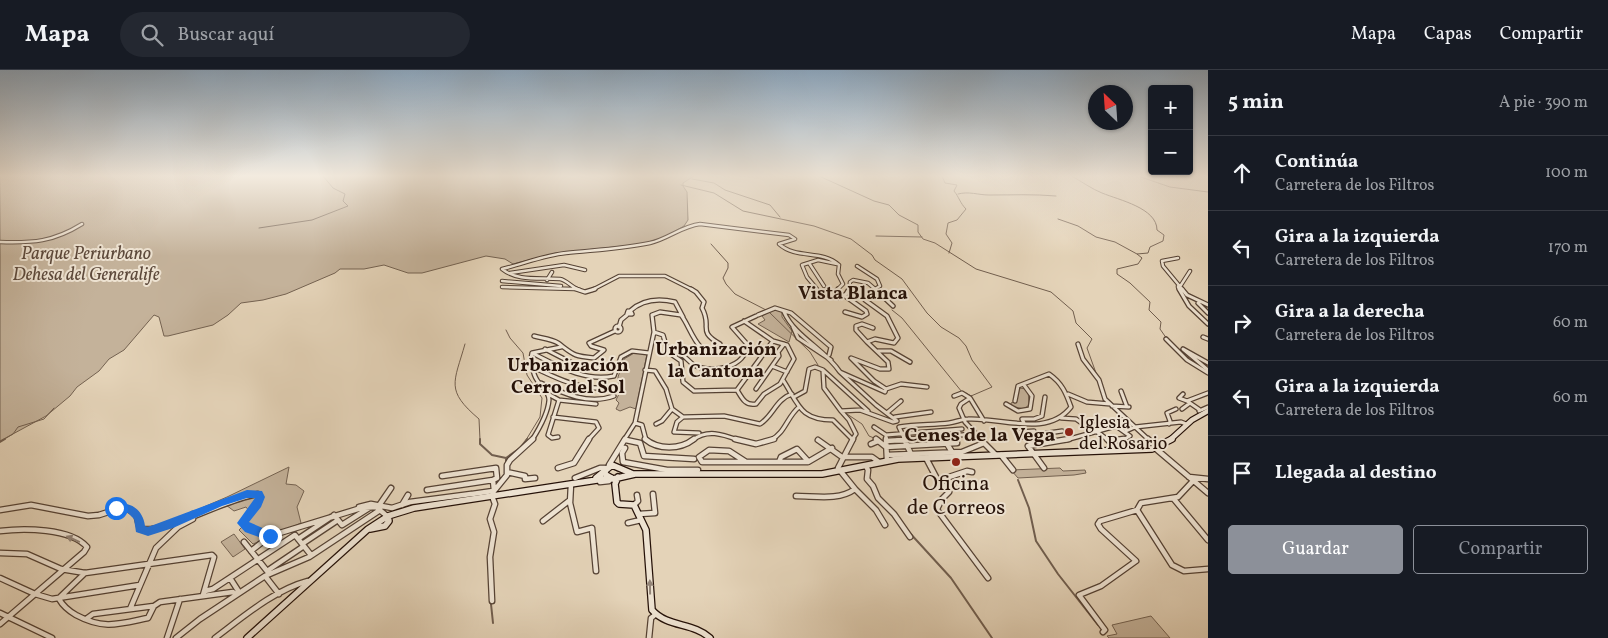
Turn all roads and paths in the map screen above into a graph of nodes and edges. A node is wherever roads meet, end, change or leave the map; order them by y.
1 (82, 224) dead end
2 (0, 242) edge
3 (1178, 258) dead end
4 (809, 263) junction
5 (839, 265) junction
6 (857, 266) dead end
7 (585, 270) dead end
8 (1190, 271) dead end
9 (552, 272) dead end
10 (509, 274) junction
11 (547, 280) junction
12 (502, 281) dead end
13 (561, 286) dead end
14 (824, 286) dead end
15 (1178, 286) junction
16 (502, 287) dead end
17 (550, 288) junction
18 (575, 289) junction
19 (817, 289) dead end
20 (875, 289) junction
21 (845, 296) junction
22 (1195, 300) junction
23 (893, 306) dead end
24 (1208, 306) edge
25 (679, 310) junction
26 (784, 312) junction
27 (845, 312) dead end
28 (1208, 313) edge
29 (744, 321) junction
30 (1208, 324) edge
31 (792, 325) junction
32 (873, 328) dead end
33 (654, 332) junction
34 (534, 336) dead end
35 (1203, 337) dead end
36 (1166, 339) dead end
37 (1208, 339) edge
38 (773, 341) junction
39 (867, 342) junction
40 (589, 343) junction
41 (784, 344) junction
42 (1078, 344) dead end
43 (584, 345) dead end
44 (561, 346) junction
45 (544, 349) junction
46 (667, 349) junction
47 (878, 351) junction
48 (532, 353) junction
49 (648, 353) junction
50 (828, 355) junction
51 (910, 362) dead end
52 (1208, 362) edge
53 (772, 366) junction
54 (533, 367) junction
55 (603, 369) dead end
56 (645, 370) junction
57 (823, 370) junction
58 (840, 370) junction
59 (787, 372) junction
60 (1208, 372) edge
61 (783, 380) junction
62 (540, 383) junction
63 (1023, 384) junction
64 (615, 387) dead end
65 (928, 387) dead end
66 (756, 389) dead end
67 (886, 389) junction
68 (738, 390) junction
69 (1121, 392) dead end
70 (1208, 393) edge
71 (548, 394) junction
72 (1068, 394) junction
73 (1184, 394) dead end
74 (793, 395) junction
75 (614, 396) dead end
76 (954, 396) dead end
77 (1045, 397) dead end
78 (970, 398) junction
79 (559, 400) junction
80 (901, 400) dead end
81 (1015, 401) dead end
82 (1188, 402) junction
83 (596, 404) dead end
84 (1006, 404) dead end
85 (1111, 405) junction
86 (799, 407) junction
87 (672, 409) junction
88 (1182, 409) dead end
89 (1208, 409) edge
90 (1176, 410) dead end
91 (841, 411) junction
92 (868, 412) junction
93 (931, 412) dead end
94 (1200, 412) junction
95 (887, 413) junction
96 (553, 417) junction
97 (683, 417) junction
98 (894, 417) junction
99 (1061, 418) junction
100 (963, 420) junction
101 (984, 421) junction
102 (634, 423) junction
103 (656, 424) dead end
104 (1024, 424) junction
105 (1186, 424) junction
106 (1095, 425) dead end
107 (1168, 425) junction
108 (874, 427) dead end
109 (1135, 427) junction
110 (962, 429) dead end
111 (1101, 430) junction
112 (1034, 431) dead end
113 (1062, 431) dead end
114 (1095, 431) junction
115 (1126, 431) junction
116 (939, 432) junction
117 (701, 433) junction
118 (902, 434) junction
119 (974, 434) junction
120 (886, 435) junction
121 (1026, 436) junction
122 (558, 438) dead end
123 (944, 438) junction
124 (626, 440) junction
125 (818, 440) dead end
126 (853, 440) junction
127 (905, 440) junction
128 (886, 441) junction
129 (957, 443) dead end
130 (984, 443) junction
131 (871, 444) dead end
132 (947, 444) junction
133 (1030, 445) junction
134 (621, 446) junction
135 (908, 446) junction
136 (886, 447) junction
137 (832, 448) junction
138 (1156, 448) junction
139 (952, 452) junction
140 (911, 454) junction
141 (963, 454) junction
142 (1033, 454) junction
143 (998, 455) junction
144 (842, 457) junction
145 (925, 457) junction
146 (887, 458) junction
147 (694, 459) dead end
148 (746, 462) junction
149 (779, 462) junction
150 (808, 462) junction
151 (879, 462) junction
152 (866, 466) junction
153 (558, 468) dead end
154 (612, 468) junction
155 (1044, 468) dead end
156 (698, 470) dead end
157 (1013, 470) dead end
158 (840, 471) junction
159 (507, 472) junction
160 (972, 472) dead end
161 (635, 474) junction
162 (647, 474) junction
163 (442, 476) dead end
164 (1188, 476) junction
165 (535, 478) dead end
166 (575, 478) dead end
167 (615, 479) junction
168 (1208, 479) edge
169 (493, 480) junction
170 (591, 480) junction
171 (940, 480) junction
172 (1193, 481) junction
173 (583, 482) junction
174 (571, 484) junction
175 (391, 488) dead end
176 (855, 489) junction
177 (427, 490) dead end
178 (493, 493) junction
179 (1208, 493) edge
180 (653, 494) dead end
181 (408, 495) dead end
182 (637, 495) dead end
183 (796, 496) dead end
184 (1172, 497) junction
185 (570, 499) junction
186 (380, 504) junction
187 (634, 505) junction
188 (371, 506) junction
189 (402, 506) junction
190 (356, 508) junction
191 (0, 510) edge
192 (380, 510) junction
193 (1138, 510) junction
194 (193, 514) junction
195 (334, 515) junction
196 (388, 516) junction
197 (640, 517) junction
198 (338, 520) junction
199 (543, 522) dead end
200 (628, 523) dead end
201 (885, 524) dead end
202 (0, 531) edge
203 (270, 536) junction
204 (297, 537) junction
205 (910, 537) dead end
206 (1208, 540) edge
207 (244, 542) dead end
208 (303, 545) junction
209 (251, 551) junction
210 (0, 553) edge
211 (312, 555) junction
212 (258, 560) junction
213 (149, 564) junction
214 (64, 569) junction
215 (1208, 569) edge
216 (596, 571) dead end
217 (85, 573) junction
218 (267, 574) junction
219 (0, 578) edge
220 (230, 578) junction
221 (988, 578) dead end
222 (310, 581) junction
223 (140, 586) junction
224 (204, 593) junction
225 (238, 593) junction
226 (35, 594) junction
227 (279, 594) junction
228 (59, 598) junction
229 (180, 598) junction
230 (492, 601) dead end
231 (154, 606) junction
232 (130, 609) junction
233 (0, 613) edge
234 (655, 615) junction
235 (8, 617) junction
236 (86, 619) junction
237 (0, 624) edge
238 (1103, 632) dead end
239 (708, 635) edge
240 (52, 638) edge
241 (167, 638) edge
242 (176, 638) edge
243 (215, 638) edge
244 (247, 638) edge
245 (649, 638) edge

1 - 2 street
3 - 15 street
4 - 5 street
4 - 14 street
4 - 19 street
5 - 10 street
5 - 21 street
6 - 20 street
7 - 10 street
8 - 15 street
9 - 11 street
10 - 11 street
11 - 18 street
12 - 17 street
13 - 17 street
15 - 22 street
15 - 30 street
16 - 17 street
17 - 18 street
18 - 25 street
20 - 21 street
20 - 23 street
20 - 39 street
21 - 27 street
22 - 24 street
22 - 28 street
25 - 33 street
25 - 40 street
26 - 29 street
26 - 31 street
26 - 50 street
29 - 38 street
29 - 46 street
31 - 50 street
31 - 58 street
32 - 39 street
33 - 46 street
33 - 49 street
34 - 44 street
35 - 37 street
36 - 60 street
38 - 41 street
38 - 68 street
39 - 47 street
40 - 43 street
40 - 44 street
41 - 53 street
41 - 59 street
42 - 85 street
44 - 45 street
45 - 48 street
45 - 55 street
46 - 68 street
47 - 51 street
47 - 67 street
48 - 49 street
48 - 54 street
49 - 56 street
50 - 58 street
52 - 60 street
53 - 59 street
53 - 66 street
54 - 62 street
54 - 64 street
56 - 87 street
56 - 102 street
57 - 74 street
57 - 91 street
57 - 92 street
58 - 67 street
58 - 95 street
59 - 61 street
61 - 68 street
61 - 74 street
62 - 71 street
62 - 75 street
63 - 72 street
63 - 81 street
63 - 84 street
65 - 67 street
69 - 85 street
70 - 82 street
71 - 79 street
71 - 159 street
72 - 85 street
72 - 99 street
73 - 82 street
74 - 86 street
74 - 97 street
76 - 78 street
77 - 104 street
78 - 100 street
78 - 101 street
79 - 83 street
79 - 96 street
80 - 95 street
82 - 88 street
82 - 94 street
85 - 109 street
86 - 117 street
86 - 126 street
87 - 97 street
87 - 103 street
89 - 94 street
90 - 107 street
91 - 92 street
91 - 126 street
92 - 98 street
93 - 98 street
94 - 105 street
95 - 98 street
96 - 122 street
96 - 153 street
97 - 117 street
99 - 104 street
99 - 114 street
100 - 101 street
100 - 118 street
100 - 119 street
101 - 104 street
102 - 117 street
102 - 124 street
105 - 107 street
105 - 138 street
106 - 111 street
107 - 109 street
108 - 120 street
109 - 115 street
109 - 138 street
110 - 116 street
111 - 114 street
111 - 115 street
112 - 121 street
113 - 121 street
114 - 115 street
114 - 133 street
116 - 118 street
116 - 123 street
118 - 120 street
118 - 127 street
119 - 123 street
119 - 130 street
120 - 128 street
121 - 133 street
123 - 127 street
123 - 132 street
124 - 134 street
124 - 147 street
125 - 137 street
126 - 144 street
127 - 128 street
127 - 135 street
128 - 136 street
129 - 132 street
130 - 141 street
130 - 143 street
131 - 136 street
132 - 135 street
132 - 139 street
133 - 142 street
134 - 154 street
134 - 156 street
135 - 136 street
135 - 140 street
136 - 146 street
137 - 144 street
137 - 150 street
138 - 142 street
138 - 164 street
139 - 140 street
139 - 141 street
140 - 146 street
141 - 143 street
141 - 145 street
142 - 143 street
142 - 155 street
143 - 157 street
144 - 151 street
144 - 158 street
145 - 146 street
145 - 171 street
146 - 151 street
148 - 148 street
148 - 149 street
149 - 150 street
149 - 150 street
151 - 152 street
152 - 158 street
152 - 205 street
154 - 161 street
154 - 162 street
154 - 166 street
154 - 167 street
154 - 167 street
154 - 170 street
158 - 162 street
158 - 176 street
159 - 165 street
159 - 178 street
160 - 171 street
161 - 162 street
161 - 167 street
163 - 169 street
164 - 168 street
164 - 172 street
167 - 170 street
167 - 173 street
167 - 187 street
169 - 177 street
169 - 178 street
170 - 173 street
171 - 221 street
172 - 179 street
172 - 184 street
173 - 174 street
174 - 178 street
174 - 185 street
175 - 186 street
176 - 183 street
176 - 201 street
178 - 189 street
178 - 196 street
178 - 230 street
180 - 197 street
181 - 189 street
182 - 187 street
184 - 193 street
184 - 206 street
185 - 199 street
185 - 216 street
186 - 189 street
186 - 190 street
187 - 197 street
188 - 190 street
188 - 192 street
188 - 198 street
190 - 195 street
191 - 194 street
192 - 196 street
192 - 211 street
193 - 215 street
193 - 238 street
194 - 203 street
194 - 213 street
195 - 198 street
195 - 203 street
195 - 204 street
196 - 222 street
197 - 200 street
234 -> 197 street
198 - 208 street
214 -> 202 street
203 - 209 street
204 - 208 street
204 - 212 street
207 - 209 street
208 - 211 street
208 - 218 street
209 - 212 street
210 - 214 street
211 - 218 street
212 - 218 street
212 - 220 street
213 - 217 street
213 - 223 street
213 - 224 street
214 - 217 street
214 - 226 street
217 - 228 street
218 - 225 street
218 - 227 street
219 - 226 street
220 - 224 street
220 - 225 street
222 - 227 street
222 - 244 street
223 - 228 street
223 - 232 street
224 - 225 street
224 - 229 street
225 - 242 street
226 - 228 street
226 - 235 street
227 - 243 street
228 - 236 street
229 - 231 street
229 - 241 street
231 - 232 street
231 - 236 street
232 - 236 street
233 - 235 street
234 - 239 street
234 - 245 street
235 - 237 street
235 - 240 street

